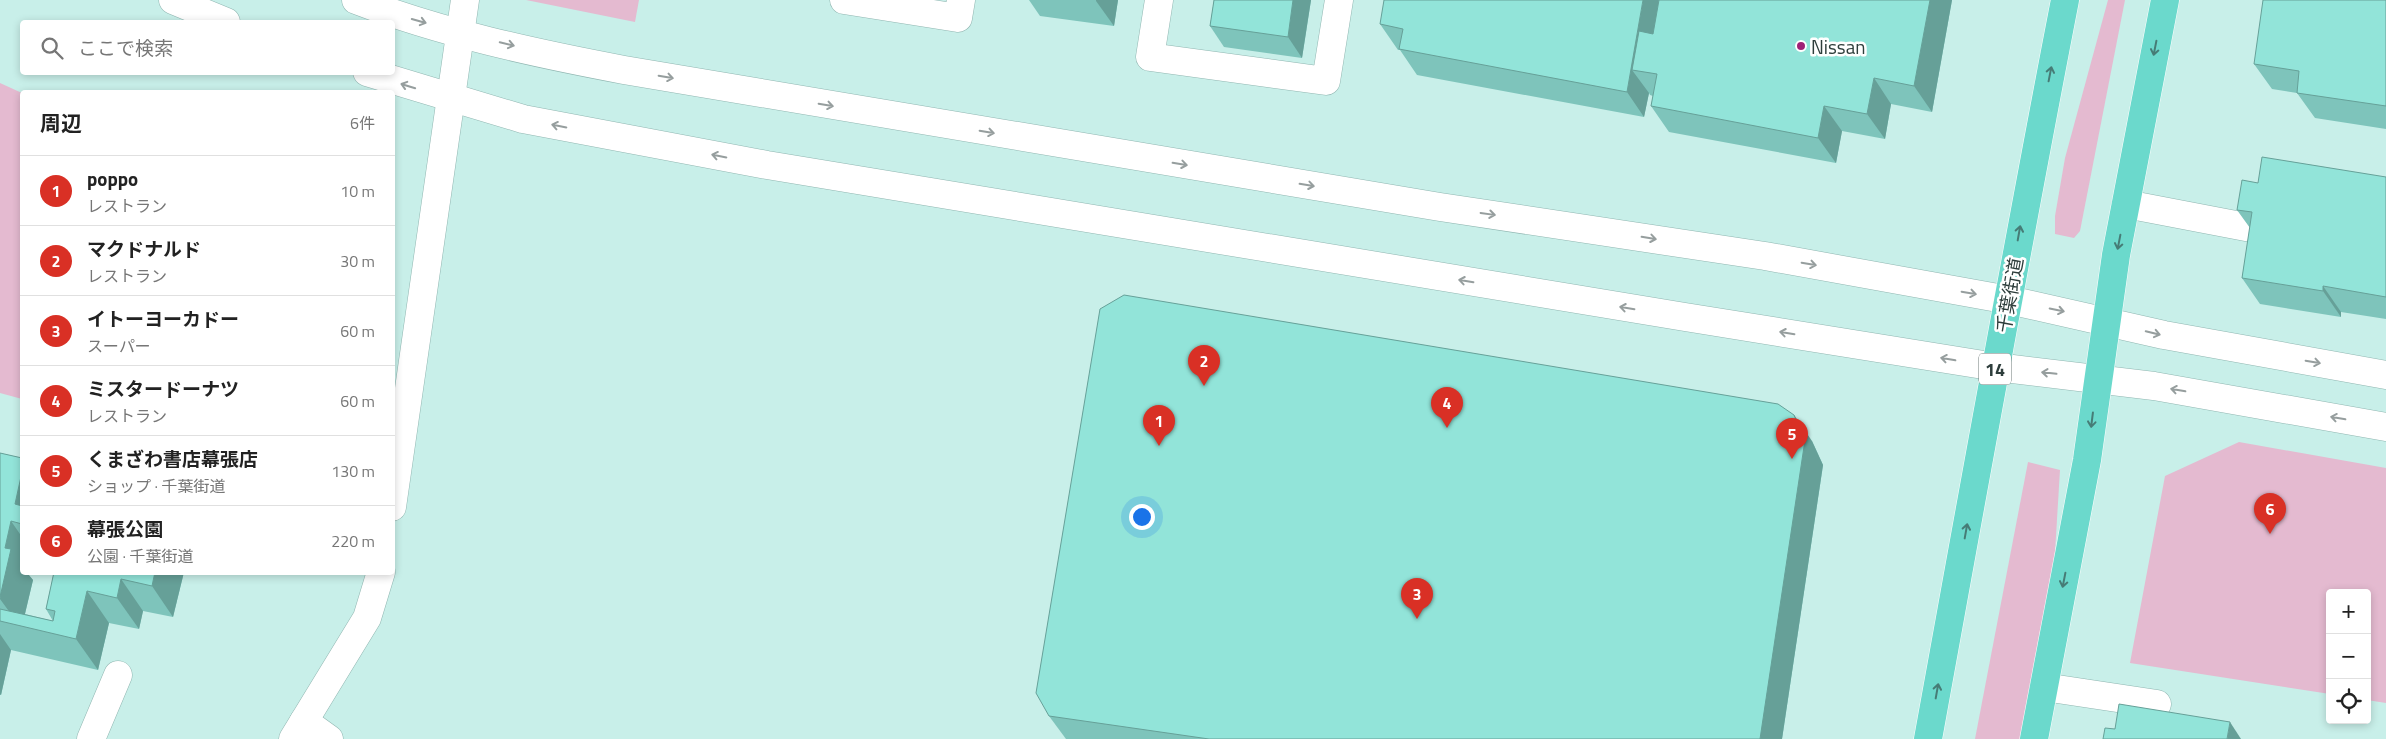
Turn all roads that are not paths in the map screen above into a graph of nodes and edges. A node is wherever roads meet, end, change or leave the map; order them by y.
1 (173, 0) edge
2 (356, 0) edge
3 (465, 0) edge
4 (844, 0) edge
5 (960, 0) edge
6 (1159, 0) edge
7 (1340, 0) edge
8 (2065, 0) edge
9 (2165, 0) edge
10 (221, 20) edge
11 (460, 32) junction
12 (377, 75) edge
13 (450, 98) junction
14 (2126, 204) junction
15 (2246, 228) edge
16 (2009, 300) junction
17 (2106, 321) junction
18 (1996, 367) junction
19 (2386, 376) edge
20 (2098, 378) junction
21 (2386, 427) edge
22 (395, 486) edge
23 (380, 575) edge
24 (118, 675) dead end
25 (2044, 687) junction
26 (2157, 704) dead end
27 (299, 730) edge
28 (91, 739) edge
29 (328, 739) edge
30 (1928, 739) edge
31 (2034, 739) edge

1 - 10 street
2 -> 11 street
3 - 11 street
4 - 5 street
6 - 7 street
16 -> 8 highway, 千葉街道 / 14
9 -> 14 highway
11 - 13 street
11 -> 16 street
13 -> 12 street
18 -> 13 street
13 - 22 street
14 - 15 street
14 -> 17 highway
16 -> 17 street
16 - 18 highway, 千葉街道 / 14
17 -> 19 street
17 - 20 highway
20 -> 18 street
30 -> 18 highway, 千葉街道 / 14
21 -> 20 street
20 -> 25 highway
23 - 27 street
24 - 28 street
25 - 26 street
25 - 31 highway
27 - 29 street

